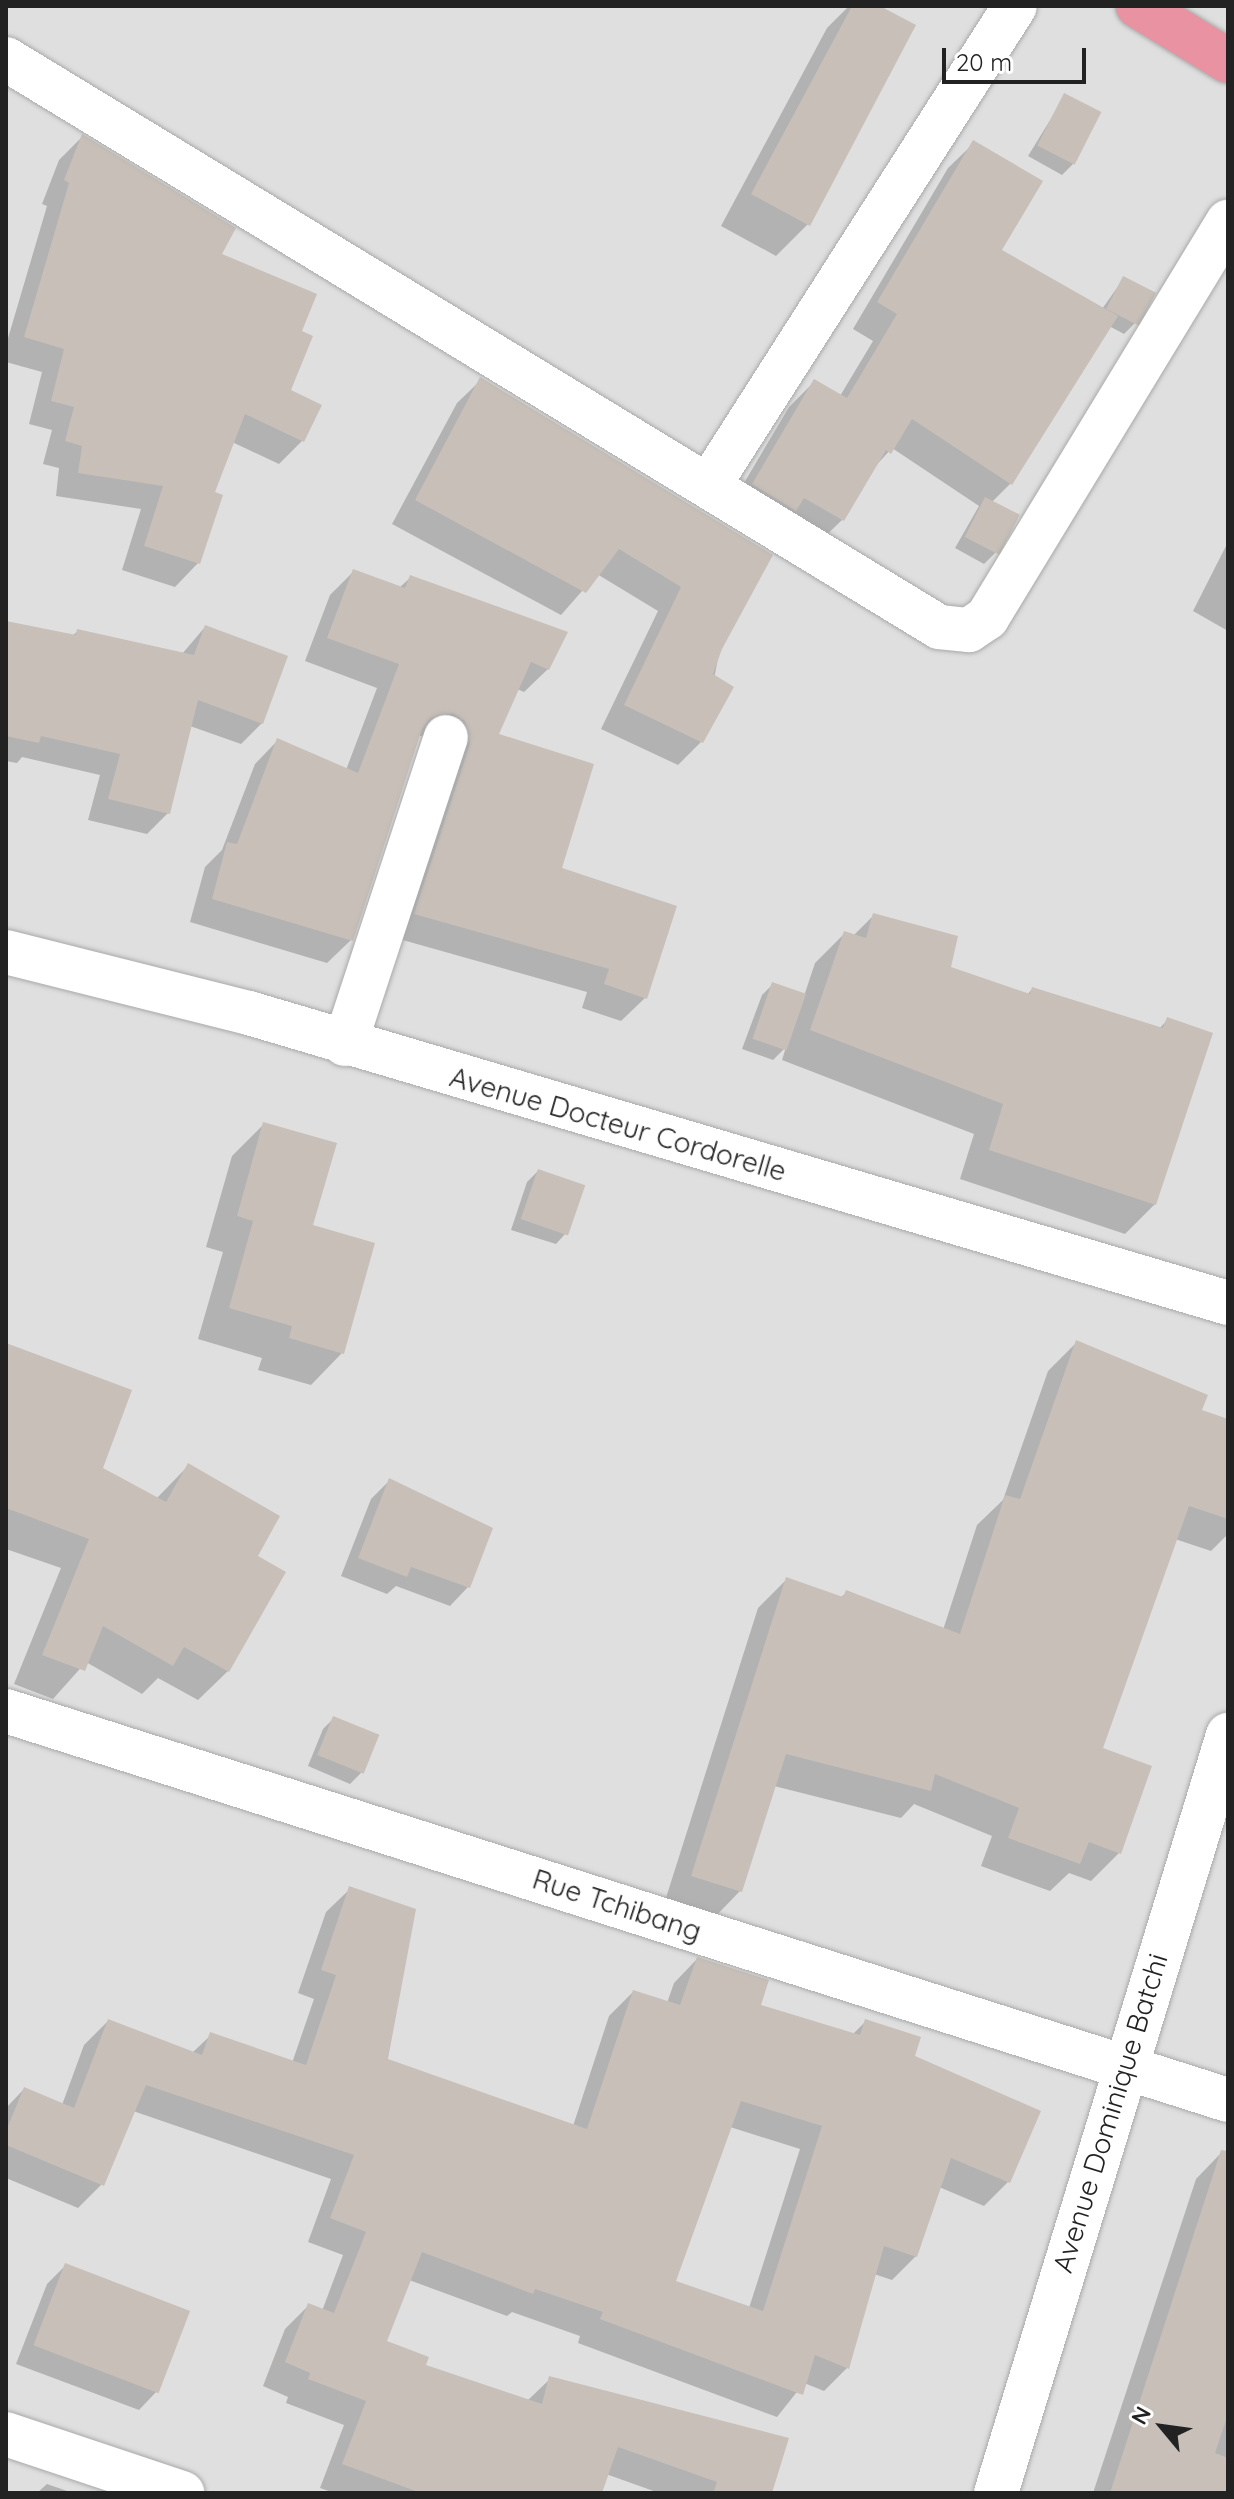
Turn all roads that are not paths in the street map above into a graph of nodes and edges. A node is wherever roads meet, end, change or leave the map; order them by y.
1 (1015, 6) edge
2 (1138, 6) edge
3 (6, 59) edge
4 (1228, 61) edge
5 (1228, 222) edge
6 (709, 485) junction
7 (446, 737) dead end
8 (6, 952) edge
9 (345, 1044) junction
10 (1228, 1303) edge
11 (6, 1711) edge
12 (1228, 1735) edge
13 (1123, 2066) junction
14 (1228, 2100) edge
15 (6, 2434) edge
16 (182, 2493) edge
17 (996, 2493) edge

1 - 6 street
2 - 4 highway
3 - 6 street
5 - 6 street
7 - 9 street
8 - 9 street, Avenue Docteur Cordorelle
9 - 10 street, Avenue Docteur Cordorelle
11 - 13 street, Rue Tchibang
12 - 13 street, Avenue Dominique Batchi
13 - 14 street, Rue Tchibang
13 - 17 street, Avenue Dominique Batchi
15 - 16 street

